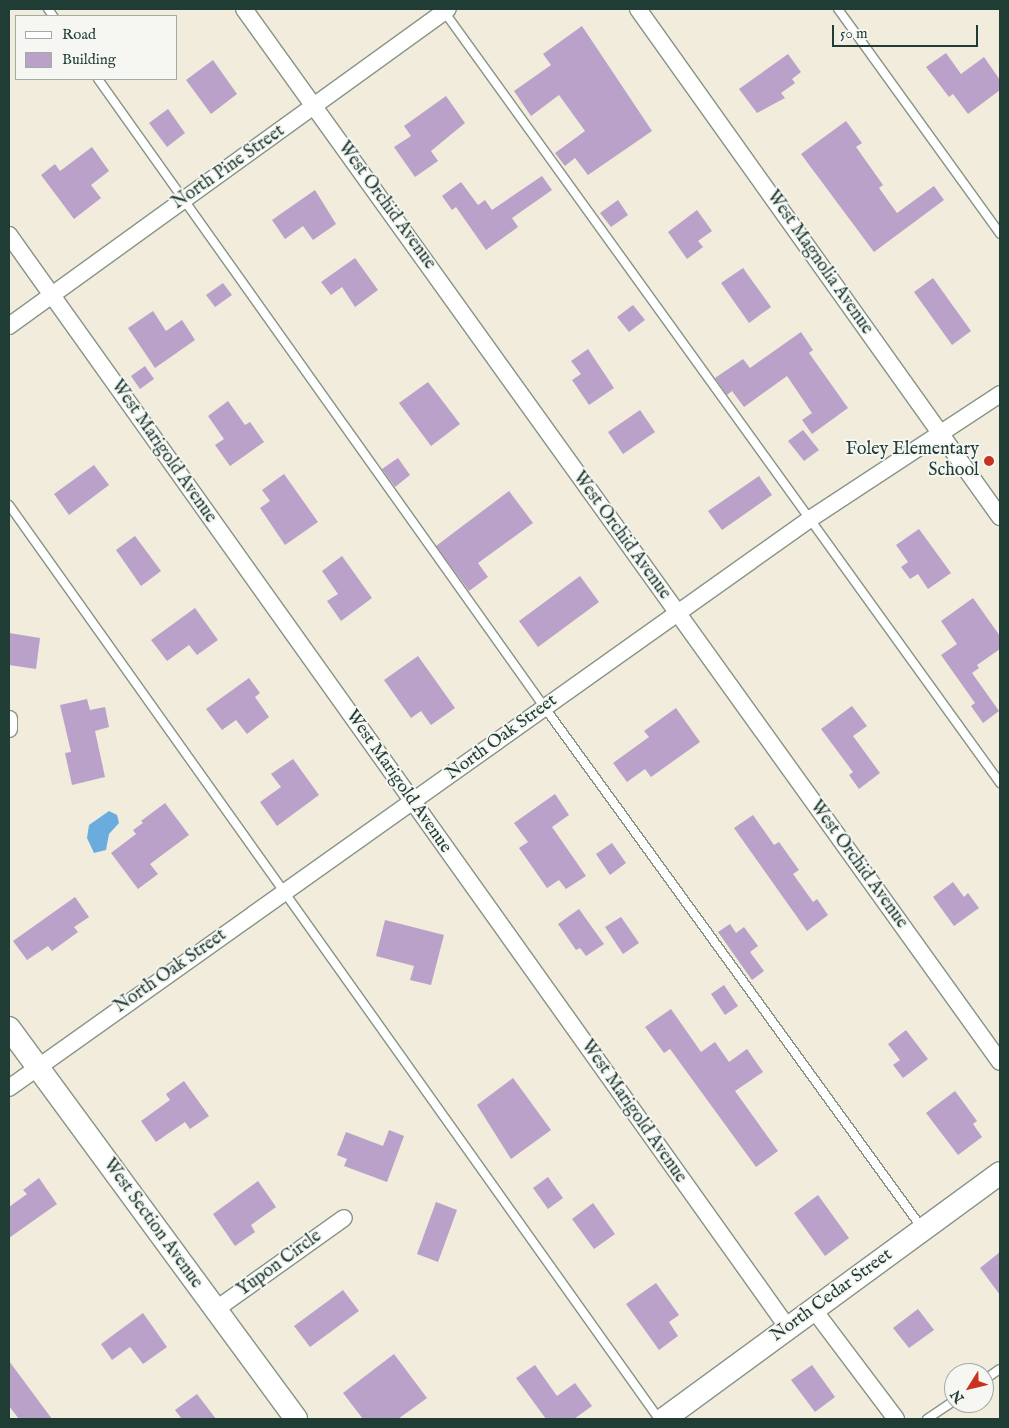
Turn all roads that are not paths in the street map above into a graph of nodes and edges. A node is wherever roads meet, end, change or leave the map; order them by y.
1 (244, 9) edge
2 (638, 9) edge
3 (838, 9) edge
4 (445, 10) edge
5 (99, 80) edge
6 (315, 107) junction
7 (184, 200) junction
8 (1000, 234) edge
9 (9, 235) edge
10 (52, 296) junction
11 (9, 326) edge
12 (1000, 394) edge
13 (941, 434) junction
14 (9, 505) edge
15 (1000, 517) edge
16 (810, 519) junction
17 (677, 614) junction
18 (544, 708) junction
19 (9, 719) edge
20 (9, 729) edge
21 (1000, 783) edge
22 (413, 802) junction
23 (286, 893) junction
24 (9, 1028) edge
25 (1000, 1062) edge
26 (38, 1068) junction
27 (9, 1088) edge
28 (1000, 1173) edge
29 (344, 1218) dead end
30 (923, 1230) junction
31 (215, 1310) junction
32 (814, 1310) junction
33 (788, 1328) junction
34 (944, 1408) edge
35 (296, 1419) edge
36 (659, 1419) edge
37 (664, 1419) edge
38 (896, 1419) edge
39 (928, 1419) edge

1 - 6 street, West Orchid Avenue
2 - 13 street, West Magnolia Avenue
3 - 8 lane
4 - 6 street, North Pine Street
4 - 16 lane
5 - 7 lane
6 - 7 street, North Pine Street
6 - 17 street, West Orchid Avenue
7 - 10 street, North Pine Street
7 - 18 lane
9 - 10 street, West Marigold Avenue
10 - 11 street, North Pine Street
10 - 22 street, West Marigold Avenue
12 - 13 street, North Oak Street
13 - 15 street, West Magnolia Avenue
13 - 16 street, North Oak Street
14 - 23 lane
16 - 17 street, North Oak Street
16 - 21 lane
17 - 18 street, North Oak Street
17 - 25 street, West Orchid Avenue
18 - 22 street, North Oak Street
18 - 30 lane
19 - 20 street
22 - 23 street, North Oak Street
22 - 33 street, West Marigold Avenue
23 - 26 street, North Oak Street
23 - 36 lane
24 - 26 street, West Section Avenue
26 - 27 street, North Oak Street
26 - 31 street, West Section Avenue
28 - 30 street, North Cedar Street
29 - 31 street, Yupon Circle
30 - 32 street, North Cedar Street
31 - 35 street, West Section Avenue
32 - 33 street, North Cedar Street
32 - 38 street
33 - 37 street, North Cedar Street
34 - 39 lane

